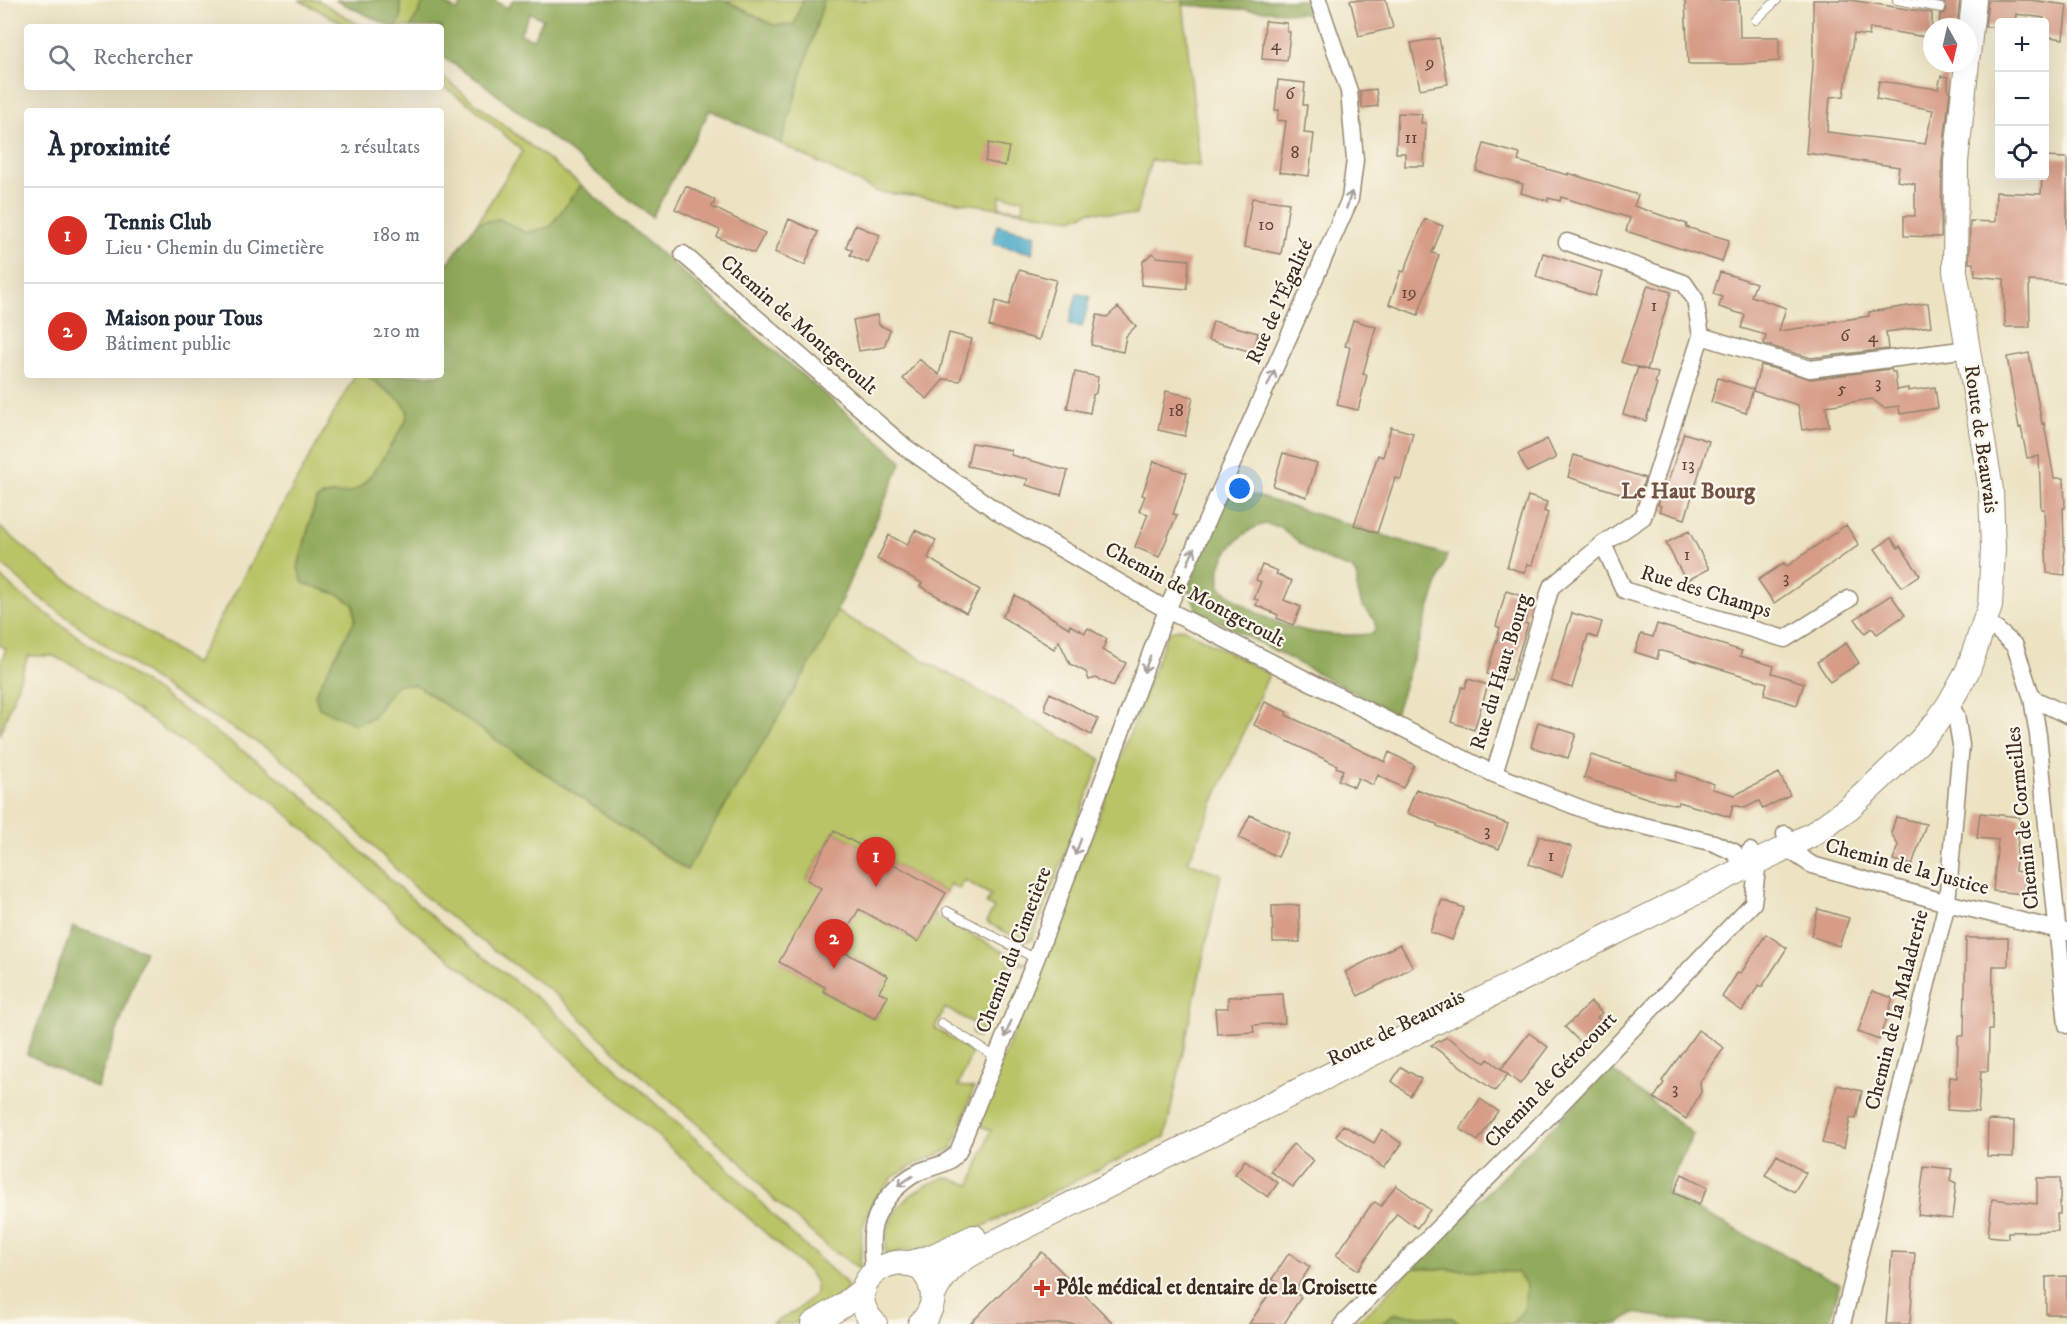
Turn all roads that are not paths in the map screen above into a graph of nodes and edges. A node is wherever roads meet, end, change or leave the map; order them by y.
1 (1318, 0) edge
2 (1777, 0) edge
3 (1897, 0) edge
4 (1941, 8) dead end
5 (1756, 20) dead end
6 (1966, 72) edge
7 (1567, 242) dead end
8 (683, 254) dead end
9 (1701, 336) junction
10 (1969, 349) junction
11 (1603, 544) junction
12 (1849, 599) dead end
13 (1167, 610) junction
14 (1985, 624) junction
15 (2032, 698) junction
16 (1949, 704) junction
17 (2067, 715) edge
18 (1494, 774) junction
19 (1787, 840) junction
20 (1747, 860) junction
21 (1947, 903) junction
22 (948, 911) dead end
23 (2063, 931) edge
24 (1036, 959) junction
25 (941, 1023) dead end
26 (2067, 1025) edge
27 (996, 1058) junction
28 (907, 1264) junction
29 (868, 1281) junction
30 (927, 1315) edge
31 (813, 1324) edge
32 (875, 1324) edge
33 (1343, 1324) edge
34 (1842, 1324) edge

13 -> 1 street, Rue de l'Égalité
2 - 5 lane
3 - 4 lane
6 - 10 main road, Route de Beauvais
7 - 9 street
8 - 13 street, Chemin de Montgeroult
9 - 10 street
9 - 11 street, Rue du Haut Bourg
10 - 14 main road, Route de Beauvais
11 - 12 street, Rue des Champs
11 - 18 street, Rue du Haut Bourg
13 - 18 street, Chemin de Montgeroult
13 -> 24 street, Chemin du Cimetière
14 - 15 street, Chemin de Cormeilles
14 - 16 main road, Route de Beauvais
15 - 17 street
15 - 23 street, Chemin de Cormeilles
16 - 19 main road, Route de Beauvais
16 - 21 street, Chemin de la Maladrerie
18 - 20 street, Chemin de Montgeroult
19 - 20 main road, Route de Beauvais
19 - 21 street, Chemin de la Justice
20 - 28 main road, Route de Beauvais
20 - 30 main road, Route de Beauvais
20 - 33 street, Chemin de Gérocourt
21 - 23 street, Chemin de la Justice
21 - 34 street, Chemin de la Maladrerie
22 - 24 lane
23 - 26 street, Chemin de Cormeilles
24 -> 27 street, Chemin du Cimetière
25 - 27 lane
27 -> 29 street, Chemin du Cimetière
28 - 29 main road, Route de Beauvais
28 - 30 main road
29 - 31 main road
29 - 32 main road

